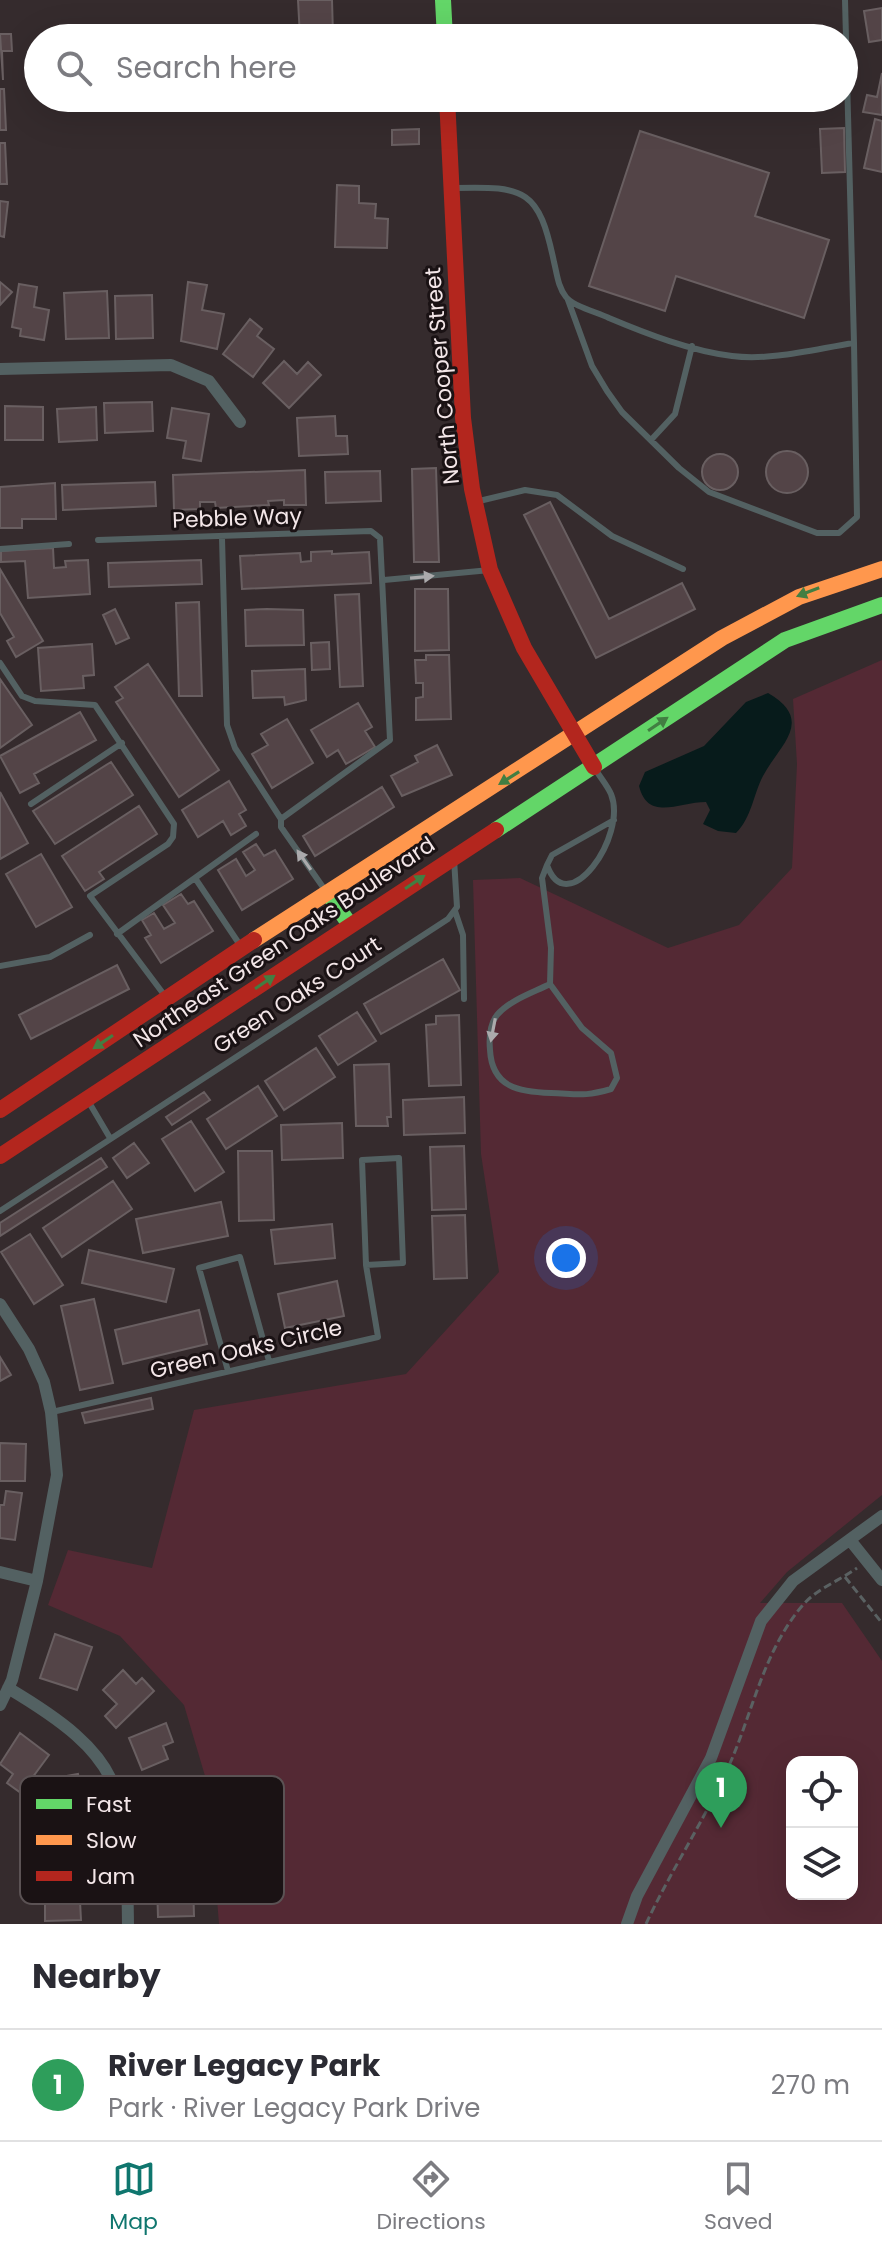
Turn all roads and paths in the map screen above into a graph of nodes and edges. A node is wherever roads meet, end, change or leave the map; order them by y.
1 (443, 0) edge
2 (845, 0) edge
3 (444, 24) edge
4 (846, 24) edge
5 (448, 112) edge
6 (848, 112) edge
7 (451, 188) junction
8 (568, 300) junction
9 (854, 343) junction
10 (692, 346) junction
11 (0, 369) edge
12 (240, 422) dead end
13 (651, 440) junction
14 (475, 502) junction
15 (222, 538) junction
16 (98, 540) dead end
17 (69, 544) dead end
18 (0, 549) edge
19 (683, 569) dead end
20 (882, 569) edge
21 (490, 570) junction
22 (384, 580) junction
23 (880, 607) edge
24 (0, 663) edge
25 (575, 736) junction
26 (122, 743) junction
27 (594, 767) junction
28 (31, 804) dead end
29 (281, 819) junction
30 (614, 820) junction
31 (256, 834) dead end
32 (454, 856) junction
33 (547, 865) junction
34 (195, 878) junction
35 (328, 893) junction
36 (455, 911) junction
37 (350, 925) junction
38 (117, 934) junction
39 (90, 935) dead end
40 (242, 948) junction
41 (0, 966) edge
42 (550, 984) junction
43 (167, 999) junction
44 (464, 999) dead end
45 (87, 1099) junction
46 (0, 1110) edge
47 (110, 1138) junction
48 (0, 1156) edge
49 (0, 1211) edge
50 (366, 1265) junction
51 (0, 1304) edge
52 (269, 1361) junction
53 (228, 1371) junction
54 (51, 1412) junction
55 (882, 1516) edge
56 (850, 1540) junction
57 (856, 1569) dead end
58 (0, 1572) edge
59 (845, 1577) junction
60 (882, 1580) edge
61 (37, 1581) junction
62 (882, 1623) edge
63 (8, 1688) junction
64 (0, 1705) edge
65 (112, 1776) edge
66 (127, 1904) edge
67 (128, 1924) edge
68 (627, 1924) edge
69 (646, 1924) edge

1 - 3 main road
2 - 4 lane
5 - 7 main road, North Cooper Street
6 - 9 lane
7 - 8 lane
7 - 14 main road, North Cooper Street
8 - 10 lane
8 - 13 lane
9 - 10 lane
9 - 13 lane
10 - 13 lane
11 - 12 street
14 - 19 lane
14 - 21 main road, North Cooper Street
15 - 16 lane, Pebble Way
15 - 22 lane, Pebble Way
15 - 29 lane
17 - 18 lane
20 -> 25 main road, Northeast Green Oaks Boulevard
22 -> 21 lane
21 - 25 main road, North Cooper Street
22 - 29 lane
27 -> 23 main road, Northeast Green Oaks Boulevard
24 - 26 lane
25 - 27 main road, North Cooper Street
25 -> 35 main road, Northeast Green Oaks Boulevard
26 - 28 lane
26 - 38 lane
27 - 30 lane
27 - 32 main road, Northeast Green Oaks Boulevard
35 -> 29 lane
30 - 33 lane
30 - 33 lane
31 - 34 lane
32 - 36 lane
37 -> 32 main road, Northeast Green Oaks Boulevard
33 - 42 lane
34 - 38 lane
34 - 40 lane
35 - 37 main road
35 - 40 main road, Northeast Green Oaks Boulevard
36 - 44 lane
36 - 47 lane, Green Oaks Court
45 -> 37 main road, Northeast Green Oaks Boulevard
38 - 43 lane
39 - 41 lane
40 - 43 main road, Northeast Green Oaks Boulevard
42 -> 42 lane
43 -> 46 main road, Northeast Green Oaks Boulevard
45 - 47 lane
45 - 48 main road, Northeast Green Oaks Boulevard
47 - 49 lane, Green Oaks Court
50 - 50 lane
50 - 52 lane, Green Oaks Circle
51 - 54 street
52 - 53 lane, Green Oaks Circle
52 - 53 lane
53 - 54 lane, Green Oaks Circle
54 - 61 street
55 - 56 street
56 - 60 street
56 - 68 street
57 - 59 path
58 - 61 street
59 - 62 path
59 - 69 path
61 - 63 street
63 - 64 street
63 - 65 street
66 - 67 street

